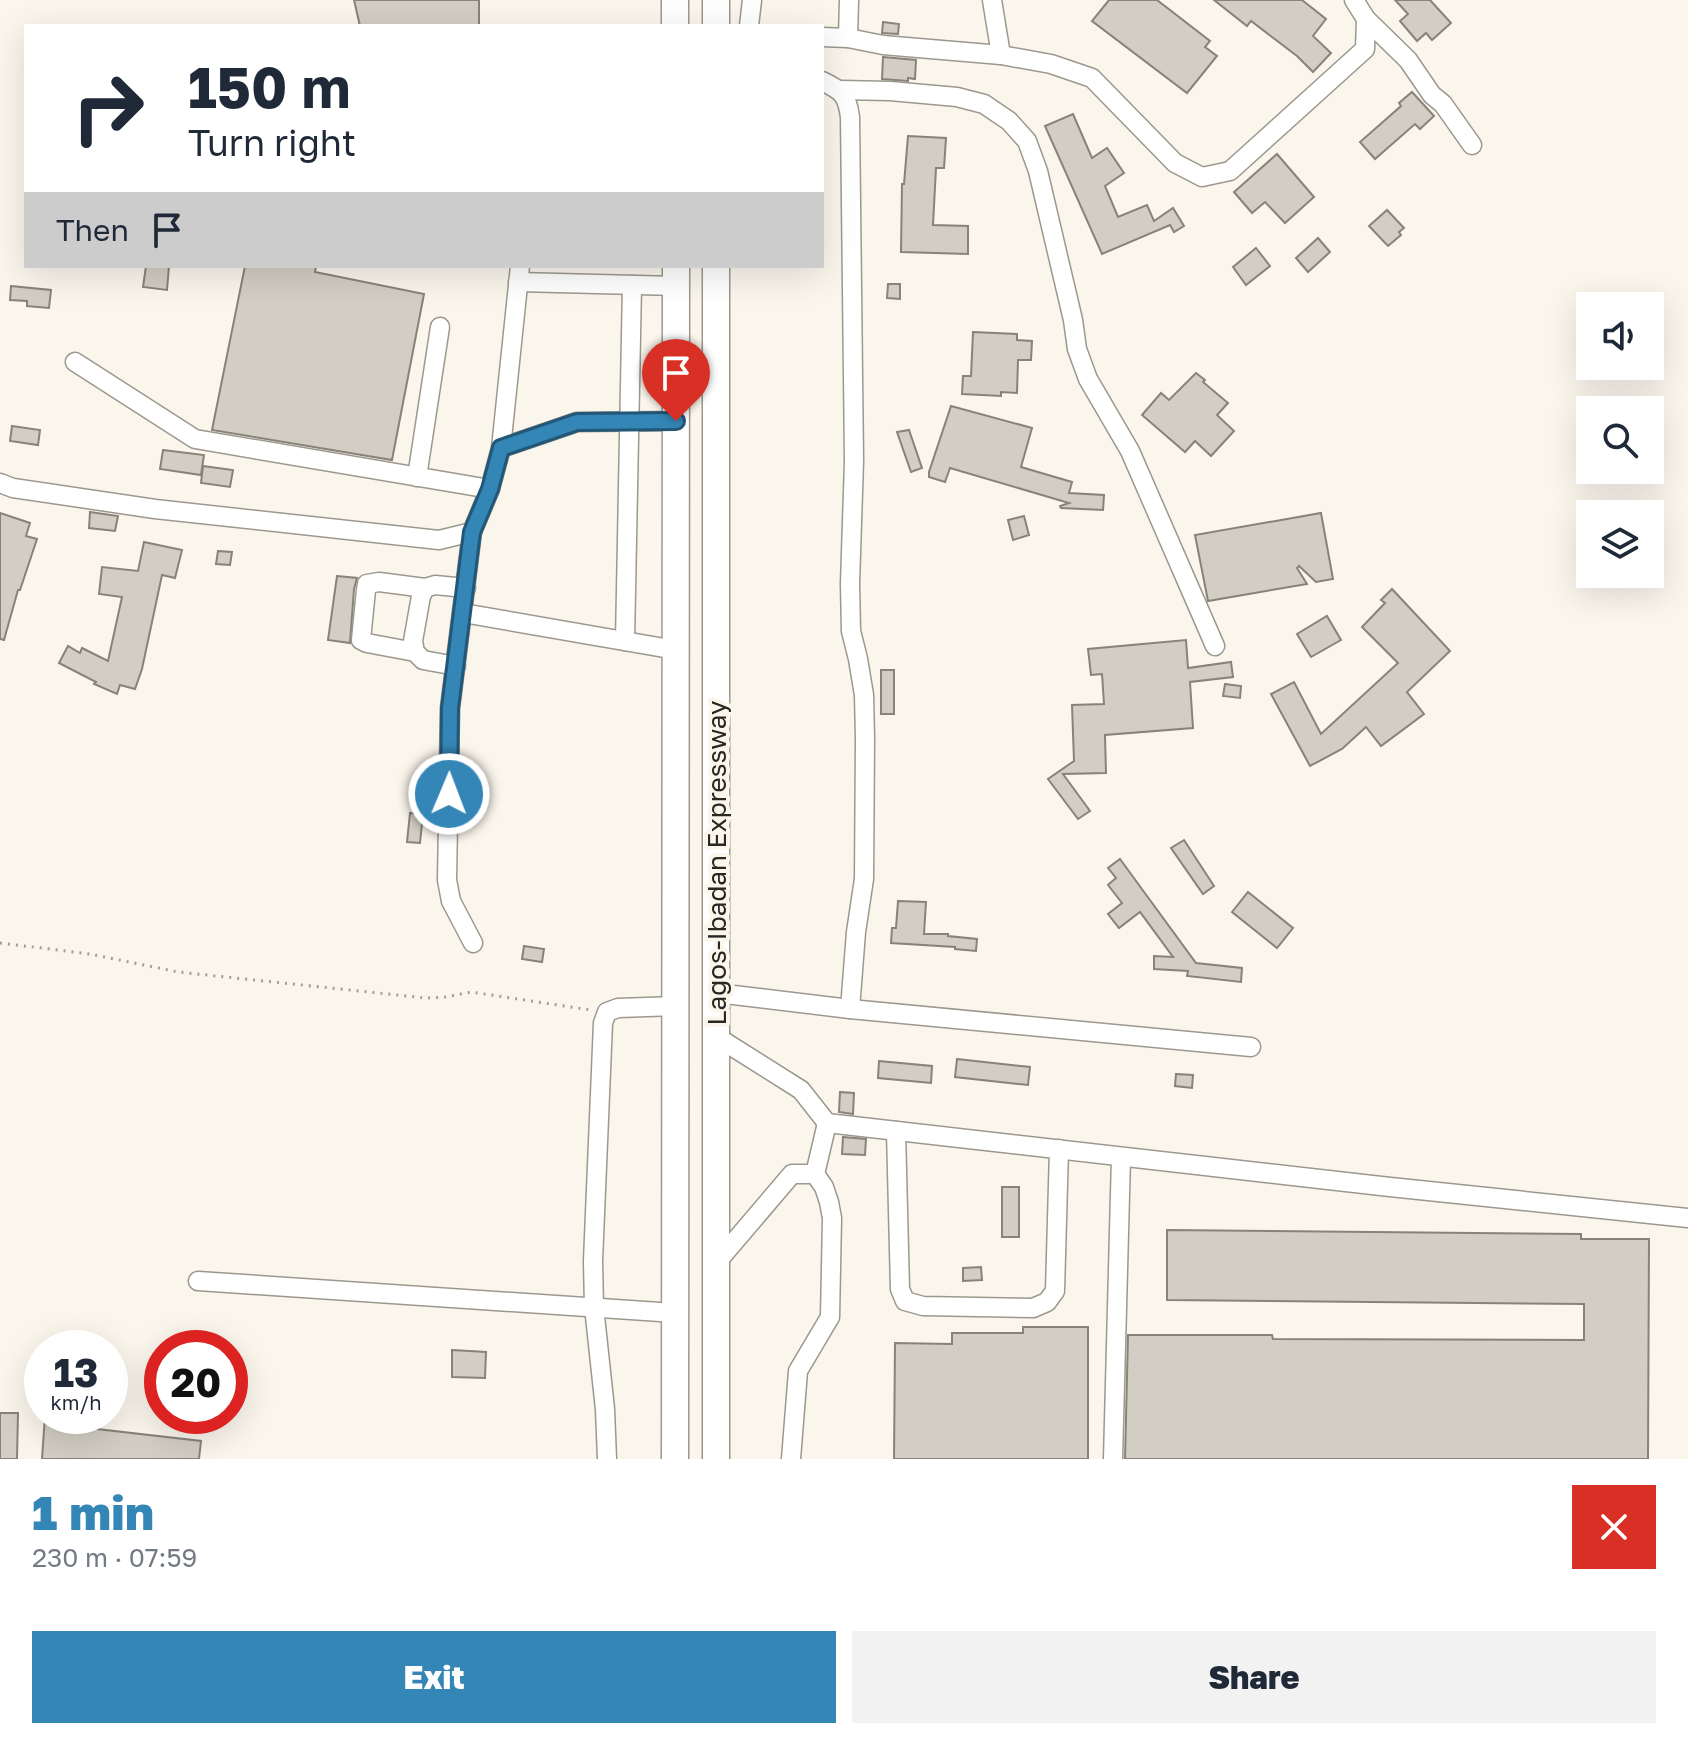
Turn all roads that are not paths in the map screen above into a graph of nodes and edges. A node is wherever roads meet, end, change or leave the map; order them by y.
1 (675, 0) edge
2 (716, 0) edge
3 (752, 0) edge
4 (849, 0) edge
5 (992, 0) edge
6 (1354, 0) edge
7 (1366, 19) junction
8 (675, 24) edge
9 (716, 24) edge
10 (749, 24) edge
11 (824, 37) edge
12 (848, 38) junction
13 (1001, 55) junction
14 (824, 82) edge
15 (840, 90) junction
16 (1472, 145) dead end
17 (716, 268) edge
18 (519, 274) edge
19 (676, 276) edge
20 (632, 285) junction
21 (440, 327) dead end
22 (75, 362) dead end
23 (629, 421) junction
24 (676, 421) junction
25 (501, 448) junction
26 (417, 477) junction
27 (0, 483) edge
28 (490, 489) junction
29 (472, 532) junction
30 (425, 588) junction
31 (466, 588) junction
32 (463, 613) junction
33 (625, 641) junction
34 (1215, 646) dead end
35 (676, 650) junction
36 (415, 652) junction
37 (456, 666) junction
38 (473, 943) dead end
39 (717, 993) junction
40 (676, 1006) junction
41 (850, 1009) junction
42 (717, 1037) junction
43 (1251, 1047) dead end
44 (827, 1123) junction
45 (896, 1131) junction
46 (1059, 1149) junction
47 (1121, 1157) junction
48 (815, 1174) junction
49 (1688, 1218) edge
50 (717, 1262) junction
51 (198, 1281) dead end
52 (594, 1307) junction
53 (675, 1313) junction
54 (607, 1459) edge
55 (675, 1459) edge
56 (716, 1459) edge
57 (791, 1459) edge
58 (1113, 1459) edge

1 - 8 highway
2 - 9 highway
3 - 10 street
4 - 12 street
5 - 13 street
6 - 7 street
7 - 13 street
7 - 16 street
11 - 12 street
12 - 13 street
14 - 15 street
15 - 34 street
15 - 41 street
17 - 39 highway, Lagos-Ibadan Expressway
18 - 20 street
18 - 25 street
19 - 20 street
19 - 24 highway, Lagos-Ibadan Expressway
20 - 23 street
21 - 26 street
22 - 26 street
23 - 24 street
23 - 25 street
23 - 33 street
24 - 35 highway, Lagos-Ibadan Expressway
25 - 28 street
26 - 28 street
27 - 29 street
28 - 29 street
29 - 31 street
30 - 31 street
30 - 36 street
30 - 36 street
31 - 32 street
32 - 33 street
32 - 37 street
33 - 35 street
35 - 40 highway, Lagos-Ibadan Expressway
36 - 37 street
37 - 38 street
39 - 41 street
39 - 42 highway, Lagos-Ibadan Expressway
40 - 52 street
40 - 53 highway, Lagos-Ibadan Expressway
41 - 43 street
42 - 44 street
42 - 50 highway, Lagos-Ibadan Expressway
44 - 45 street
44 - 48 street
45 - 46 street
45 - 46 street
46 - 47 street
47 - 49 street
47 - 58 street
48 - 50 street
48 - 57 street
50 - 56 highway, Lagos-Ibadan Expressway
51 - 52 street
52 - 53 street
52 - 54 street
53 - 55 highway, Lagos-Ibadan Expressway

